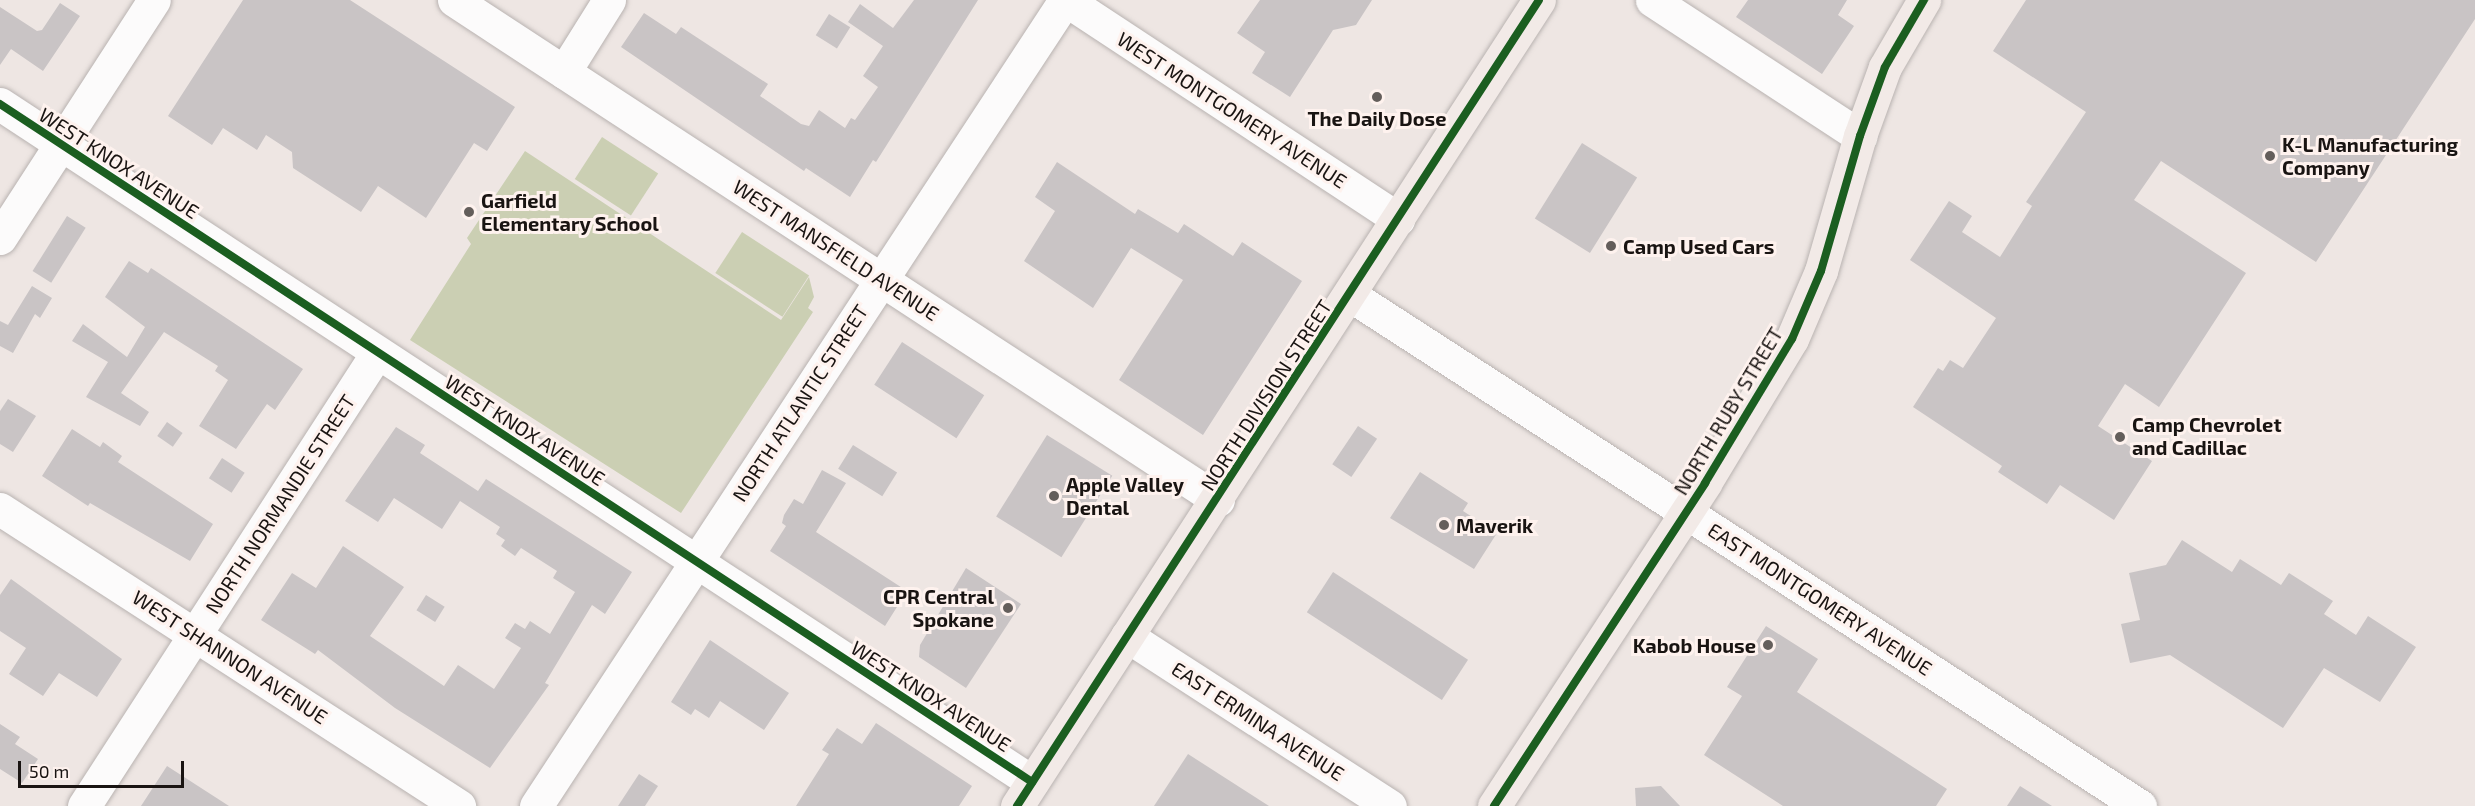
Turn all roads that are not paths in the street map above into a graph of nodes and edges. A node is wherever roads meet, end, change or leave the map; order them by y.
1 (154, 0) edge
2 (454, 0) edge
3 (609, 0) edge
4 (1065, 0) edge
5 (1539, 0) edge
6 (1652, 0) edge
7 (1924, 0) edge
8 (564, 72) junction
9 (0, 104) edge
10 (1860, 136) junction
11 (61, 145) junction
12 (1398, 219) junction
13 (0, 238) edge
14 (880, 279) junction
15 (1350, 295) junction
16 (378, 353) junction
17 (1218, 500) junction
18 (0, 508) edge
19 (1686, 513) junction
20 (695, 562) junction
21 (195, 634) junction
22 (1127, 636) junction
23 (1025, 794) edge
24 (84, 806) edge
25 (459, 806) edge
26 (536, 806) edge
27 (1390, 806) edge
28 (1494, 806) edge
29 (2139, 806) edge

1 - 11 street
2 - 8 street, WEST MANSFIELD AVENUE
3 - 8 street
4 - 12 street, WEST MONTGOMERY AVENUE
4 - 14 street, NORTH ATLANTIC STREET
5 - 12 main road, NORTH DIVISION STREET
6 - 10 street
7 - 10 main road, NORTH RUBY STREET
8 - 14 street, WEST MANSFIELD AVENUE
9 - 11 street, WEST KNOX AVENUE
10 - 19 main road, NORTH RUBY STREET
11 - 13 street
11 - 16 street, WEST KNOX AVENUE
12 - 15 main road, NORTH DIVISION STREET
14 - 17 street, WEST MANSFIELD AVENUE
14 - 20 street, NORTH ATLANTIC STREET
15 - 17 main road, NORTH DIVISION STREET
15 - 19 street, EAST MONTGOMERY AVENUE
16 - 20 street, WEST KNOX AVENUE
16 - 21 street, NORTH NORMANDIE STREET
17 - 22 main road, NORTH DIVISION STREET
18 - 21 street, WEST SHANNON AVENUE
19 - 28 main road, NORTH RUBY STREET
19 - 29 street, EAST MONTGOMERY AVENUE
20 - 23 street, WEST KNOX AVENUE
20 - 26 street, NORTH ATLANTIC STREET
21 - 24 street, NORTH NORMANDIE STREET
21 - 25 street, WEST SHANNON AVENUE
22 - 23 main road, NORTH DIVISION STREET
22 - 27 street, EAST ERMINA AVENUE

